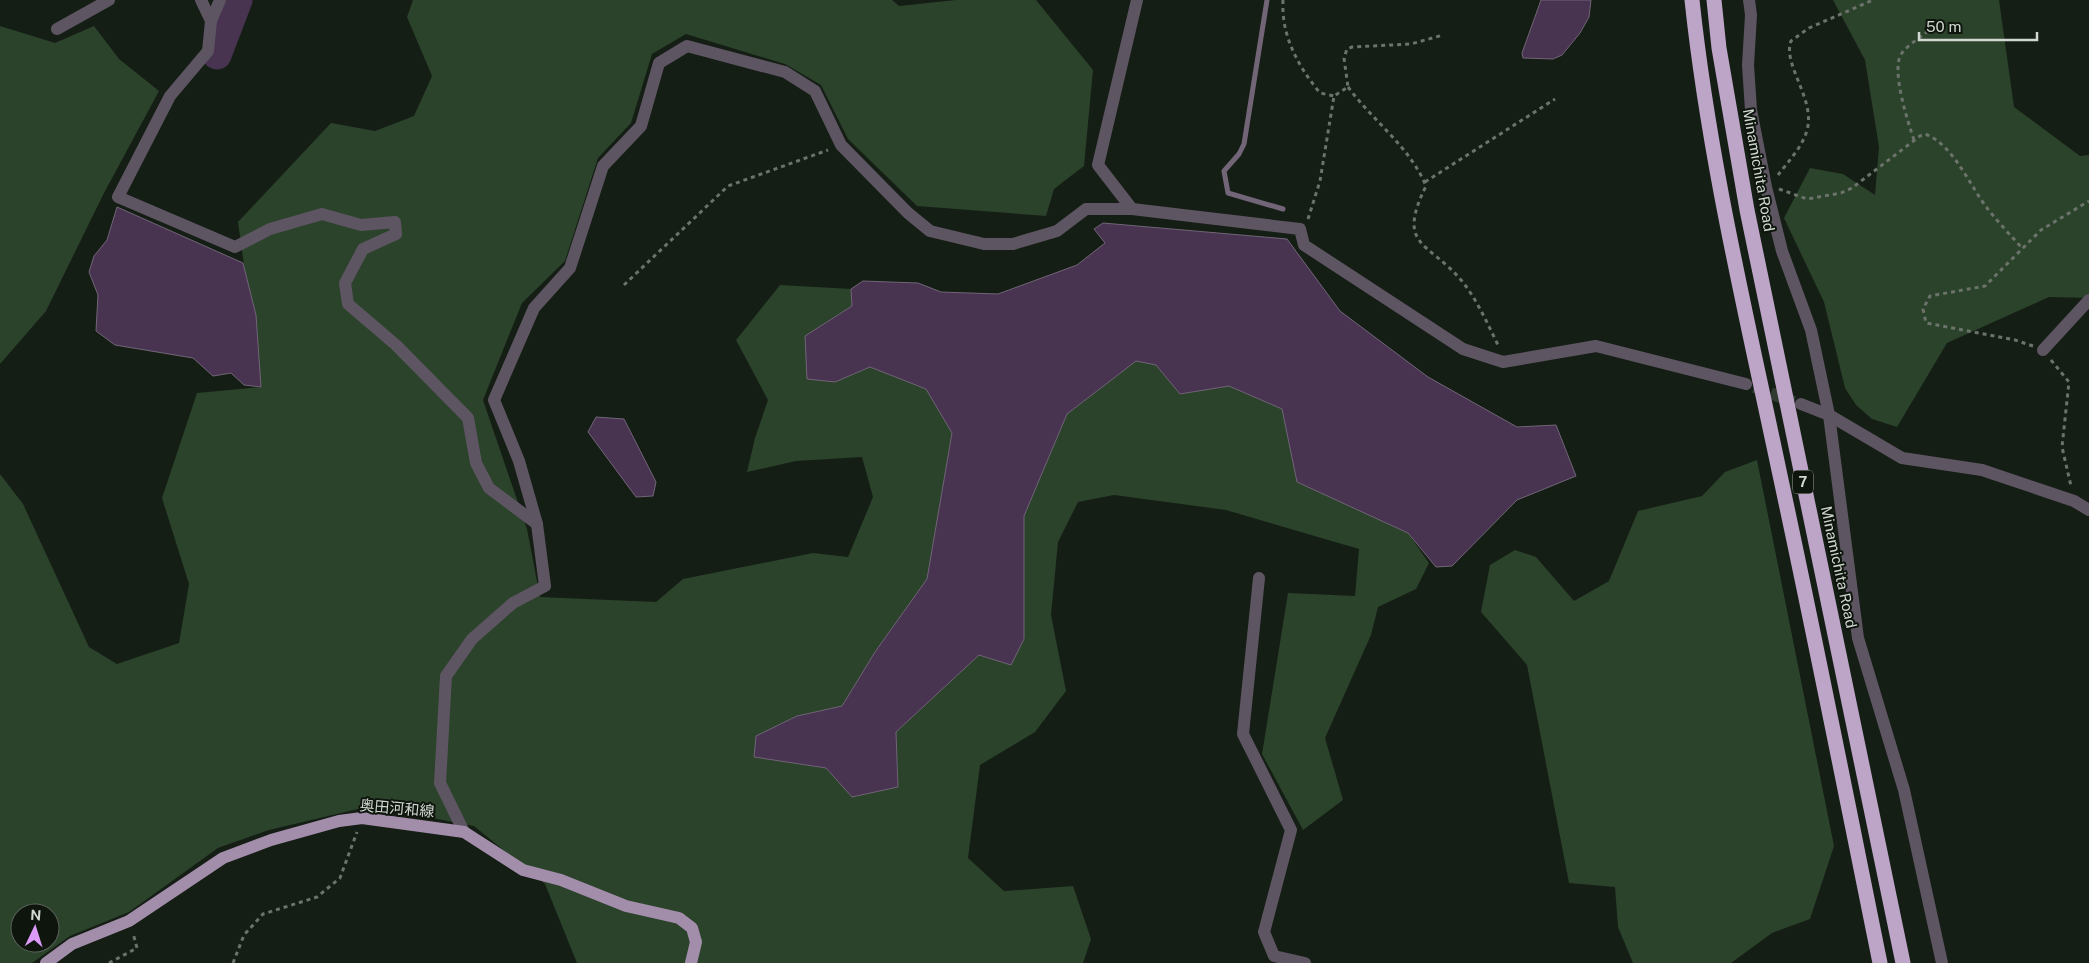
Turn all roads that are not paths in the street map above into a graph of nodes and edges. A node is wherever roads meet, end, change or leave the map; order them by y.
1 (109, 0) edge
2 (201, 0) edge
3 (220, 0) edge
4 (1138, 0) edge
5 (1692, 0) edge
6 (1714, 0) edge
7 (1749, 0) edge
8 (212, 21) junction
9 (57, 29) dead end
10 (1132, 209) junction
11 (2089, 300) edge
12 (2043, 350) road end
13 (1746, 384) tunnel mouth
14 (1801, 404) tunnel mouth
15 (1828, 415) junction
16 (2089, 510) edge
17 (537, 524) junction
18 (1259, 578) dead end
19 (464, 832) junction
20 (46, 963) edge
21 (691, 963) edge
22 (1305, 963) edge
23 (1880, 963) edge
24 (1904, 963) edge
25 (1942, 963) edge

1 - 9 street
2 - 8 street
3 - 8 street
4 - 10 street
5 - 23 highway, 7
6 - 24 highway, Minamichita Road / 7
7 - 15 street
8 - 17 street
10 - 13 street
10 - 17 street
11 - 12 street
14 - 15 street
15 - 16 street
15 - 25 street
17 - 19 street
18 - 22 street
19 - 20 main road, 奥田河和線
19 - 21 main road, 奥田河和線

